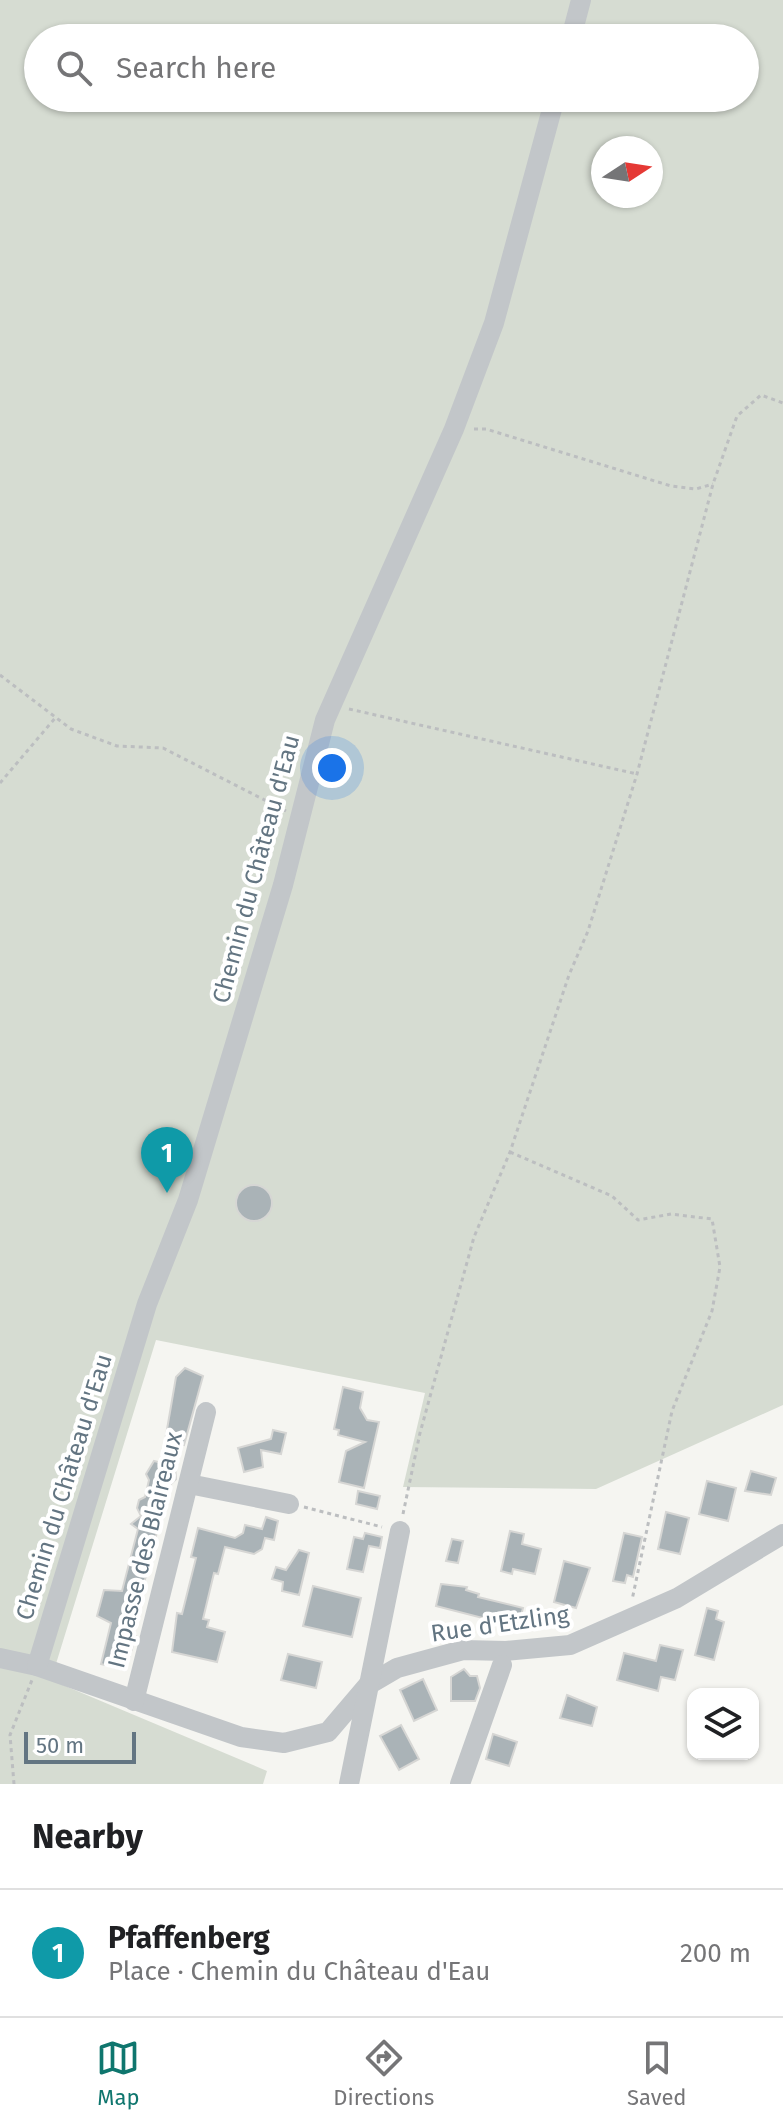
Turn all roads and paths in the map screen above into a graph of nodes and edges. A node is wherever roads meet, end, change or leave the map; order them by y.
1 (581, 0) edge
2 (575, 24) edge
3 (551, 112) edge
4 (783, 403) edge
5 (454, 429) junction
6 (713, 484) junction
7 (0, 675) edge
8 (330, 704) junction
9 (56, 717) junction
10 (637, 774) junction
11 (0, 783) edge
12 (301, 816) junction
13 (510, 1152) junction
14 (206, 1412) dead end
15 (189, 1484) junction
16 (289, 1504) joint
17 (400, 1531) junction
18 (783, 1534) edge
19 (626, 1623) junction
20 (0, 1658) edge
21 (502, 1665) dead end
22 (37, 1666) junction
23 (368, 1685) junction
24 (134, 1701) junction
25 (14, 1784) edge
26 (349, 1784) edge
27 (460, 1784) edge

1 - 2 street
3 - 5 street, Chemin du Château d'Eau
4 - 6 path
5 - 6 path
5 - 8 street, Chemin du Château d'Eau
6 - 10 path
7 - 9 path
8 - 10 path
8 - 12 street, Chemin du Château d'Eau
9 - 11 path
9 - 12 path
10 - 13 path
12 - 22 street, Chemin du Château d'Eau
13 - 17 path
13 - 19 path
14 - 15 street, Impasse des Blaireaux
15 - 16 street
15 - 24 street, Impasse des Blaireaux
16 - 17 path
17 - 23 street
18 - 19 street, Rue d'Etzling
19 - 23 street, Rue d'Etzling
20 - 22 street, Rue d'Etzling
21 - 27 street
22 - 24 street, Rue d'Etzling
22 - 25 path
23 - 24 street, Rue d'Etzling
23 - 26 street

